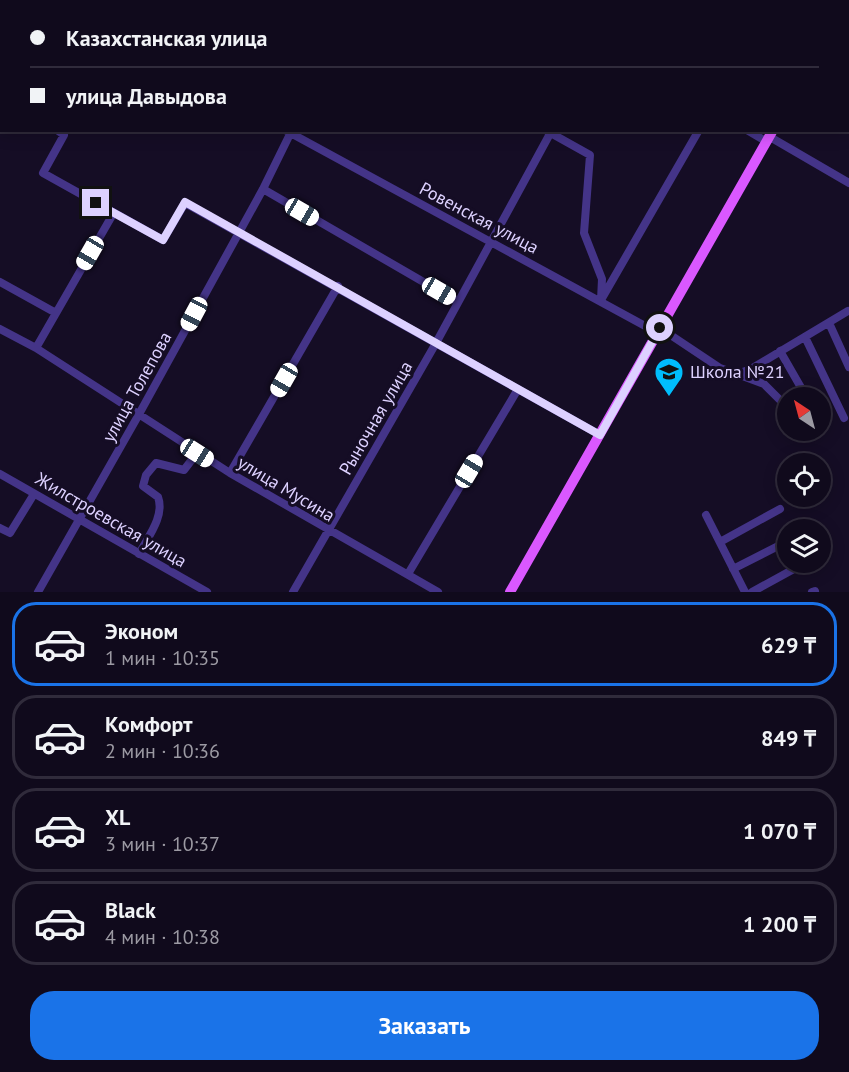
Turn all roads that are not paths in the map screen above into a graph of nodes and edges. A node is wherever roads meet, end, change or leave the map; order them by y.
1 (60, 132) edge
2 (289, 132) edge
3 (548, 132) edge
4 (551, 132) edge
5 (698, 132) edge
6 (755, 132) edge
7 (770, 136) edge
8 (849, 183) edge
9 (264, 189) junction
10 (113, 214) junction
11 (239, 231) junction
12 (490, 242) junction
13 (0, 282) edge
14 (338, 286) junction
15 (601, 300) junction
16 (458, 302) junction
17 (849, 311) edge
18 (56, 313) junction
19 (829, 323) junction
20 (0, 329) edge
21 (659, 331) junction
22 (805, 338) junction
23 (436, 343) junction
24 (36, 348) junction
25 (780, 351) junction
26 (849, 367) edge
27 (737, 374) junction
28 (801, 387) edge
29 (518, 389) junction
30 (777, 397) edge
31 (138, 416) junction
32 (844, 418) dead end
33 (600, 435) junction
34 (197, 453) junction
35 (230, 473) junction
36 (0, 474) edge
37 (34, 494) junction
38 (780, 509) dead end
39 (706, 515) dead end
40 (80, 520) junction
41 (0, 528) edge
42 (328, 532) junction
43 (720, 542) junction
44 (777, 547) edge
45 (139, 554) junction
46 (733, 569) junction
47 (408, 573) junction
48 (787, 573) edge
49 (38, 592) edge
50 (207, 592) edge
51 (293, 592) edge
52 (438, 592) edge
53 (510, 592) edge
54 (745, 592) edge
55 (752, 592) edge

1 - 10 street
2 - 9 street, улица Толепова
2 - 12 street, Ровенская улица
3 - 12 street, Рыночная улица
4 - 15 street
5 - 15 street
6 - 7 street
7 - 8 street
7 - 21 main road
9 - 11 street, улица Толепова
9 - 16 street
10 - 11 street
10 - 18 street
11 - 14 street
11 - 31 street, улица Толепова
12 - 15 street, Ровенская улица
12 - 16 street, Рыночная улица
13 - 18 street
14 - 23 street
14 - 35 street
15 - 21 street, Ровенская улица
16 - 23 street, Рыночная улица
17 - 19 street
18 - 24 street
19 - 22 street
19 - 26 street
20 - 24 street, улица Мусина
21 - 27 street, Ровенская улица
21 - 33 main road
22 - 25 street
22 - 32 street
23 - 29 street
23 - 42 street, Рыночная улица
24 - 31 street, улица Мусина
25 - 27 street
25 - 28 street
27 - 30 street, Ровенская улица
29 - 33 street
29 - 47 street
31 - 34 street, улица Мусина
31 - 40 street, улица Толепова
33 - 53 main road
34 - 35 street, улица Мусина
34 - 45 street
35 - 42 street, улица Мусина
36 - 37 street, Жилстроевская улица
37 - 40 street, Жилстроевская улица
37 - 41 street
38 - 43 street
39 - 43 street
40 - 45 street, Жилстроевская улица
40 - 49 street, улица Толепова
42 - 47 street, улица Мусина
42 - 51 street, Рыночная улица
43 - 46 street
44 - 46 street
45 - 50 street, Жилстроевская улица
46 - 54 street
47 - 52 street, улица Мусина
48 - 55 street

